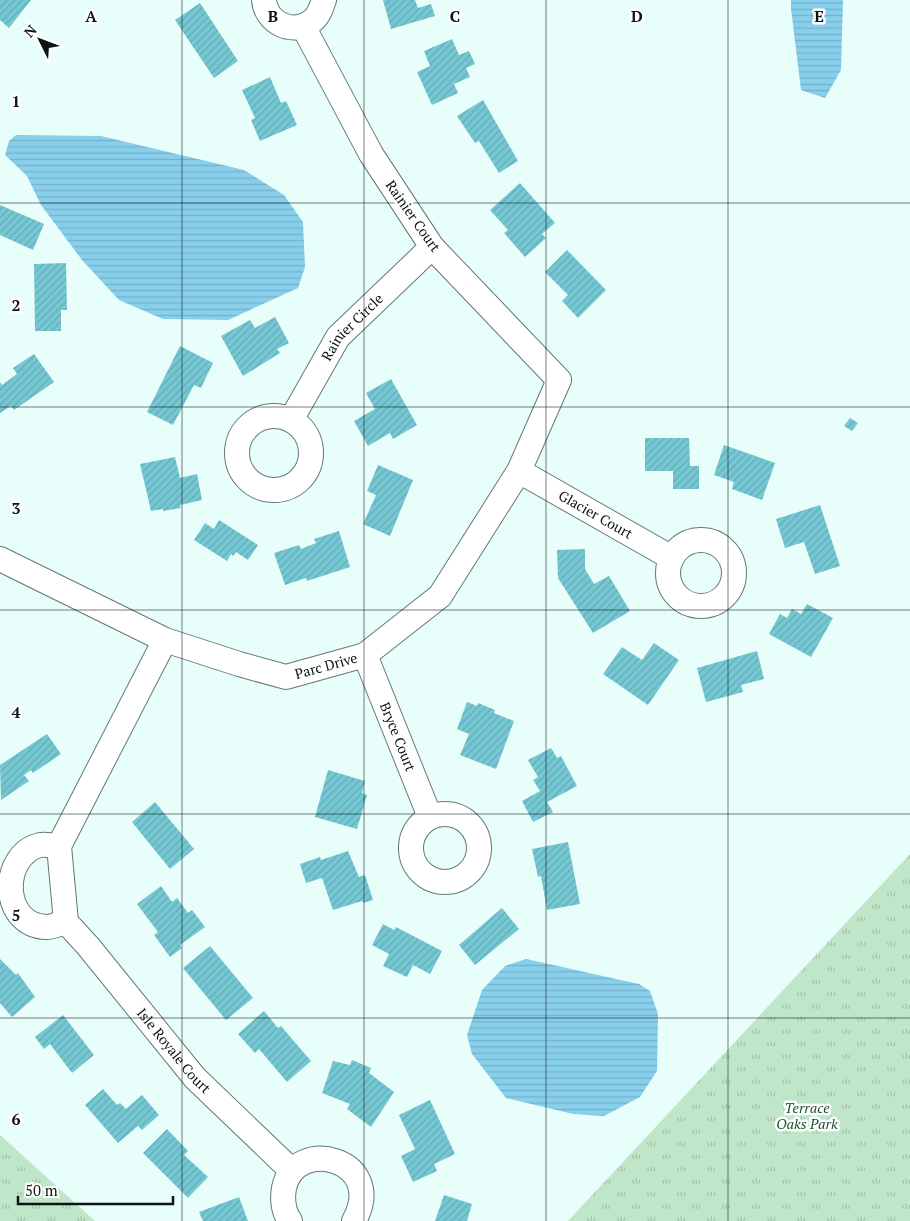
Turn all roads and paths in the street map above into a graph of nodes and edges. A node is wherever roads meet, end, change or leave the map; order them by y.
1 (264, 0) edge
2 (324, 0) edge
3 (303, 26) junction
4 (432, 247) junction
5 (559, 380) joint
6 (291, 420) dead end
7 (519, 471) junction
8 (672, 558) dead end
9 (0, 559) edge
10 (165, 640) junction
11 (365, 655) junction
12 (430, 817) dead end
13 (59, 846) junction
14 (66, 922) junction
15 (292, 1171) junction
16 (290, 1221) edge
17 (354, 1221) edge

1 - 3 street
2 - 3 street
3 - 4 street, Rainier Court
4 - 5 street, Rainier Court
4 - 6 street, Rainier Circle
5 - 7 street, Parc Drive
7 - 8 street, Glacier Court
7 - 11 street, Parc Drive
9 - 10 street, Parc Drive
10 - 11 street, Parc Drive
10 - 13 street
11 - 12 street, Bryce Court
13 - 14 street
13 - 14 street
14 - 15 street, Isle Royale Court
15 - 16 street
15 - 17 street

